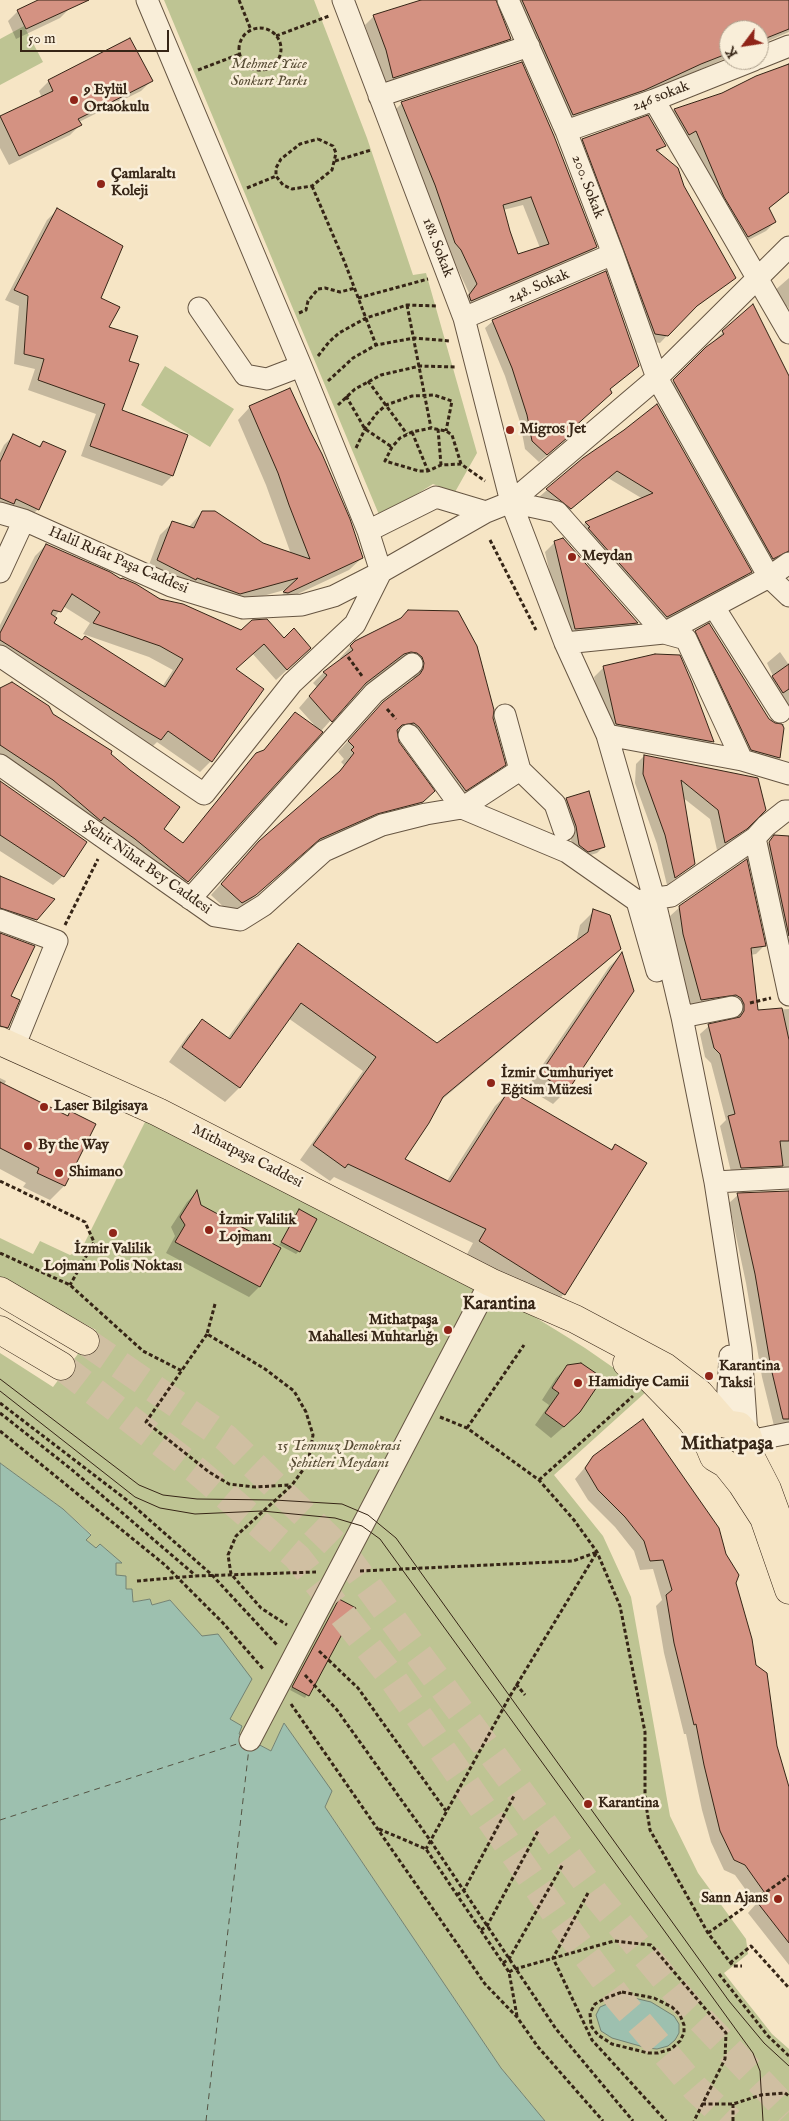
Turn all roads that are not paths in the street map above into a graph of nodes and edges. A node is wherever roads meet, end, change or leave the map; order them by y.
1 (147, 0) edge
2 (508, 0) edge
3 (346, 3) edge
4 (529, 46) junction
5 (789, 46) edge
6 (769, 54) edge
7 (729, 70) edge
8 (379, 96) junction
9 (654, 100) junction
10 (566, 131) junction
11 (789, 247) edge
12 (613, 254) junction
13 (758, 280) junction
14 (199, 308) dead end
15 (456, 325) junction
16 (789, 333) edge
17 (309, 361) junction
18 (657, 378) junction
19 (511, 502) junction
20 (486, 512) junction
21 (0, 513) edge
22 (24, 520) junction
23 (368, 531) junction
24 (789, 563) edge
25 (0, 572) edge
26 (382, 572) junction
27 (769, 578) junction
28 (789, 596) edge
29 (714, 607) junction
30 (664, 633) junction
31 (565, 643) junction
32 (0, 656) edge
33 (412, 664) dead end
34 (780, 712) dead end
35 (505, 715) dead end
36 (410, 735) dead end
37 (607, 736) junction
38 (742, 760) junction
39 (0, 765) edge
40 (520, 770) junction
41 (789, 774) edge
42 (462, 808) junction
43 (789, 811) edge
44 (564, 830) dead end
45 (755, 838) junction
46 (190, 899) junction
47 (646, 900) junction
48 (0, 920) edge
49 (789, 995) edge
50 (732, 1007) road end
51 (682, 1017) junction
52 (7, 1044) edge
53 (789, 1178) edge
54 (715, 1182) junction
55 (490, 1282) junction
56 (0, 1291) edge
57 (0, 1330) edge
58 (85, 1341) tunnel mouth
59 (61, 1366) tunnel mouth
60 (789, 1433) edge
61 (734, 1443) junction
62 (789, 1559) edge
63 (789, 1590) edge
64 (250, 1740) dead end

1 - 17 street
2 - 4 street, 200. Sokak
3 - 8 street, 188. Sokak
4 - 8 street
4 - 10 street, 200. Sokak
5 - 6 street
7 - 9 street, 246 sokak
8 - 15 street, 188. Sokak
9 - 10 street, 246 sokak
9 - 13 street
10 - 12 street, 200. Sokak
11 - 13 street, Halil Rıfat Paşa Caddesi
12 - 15 street, 248. Sokak
12 - 18 street, 200. Sokak
13 - 16 street
13 - 18 street, Halil Rıfat Paşa Caddesi
14 - 17 street
15 - 19 street, 188. Sokak
17 - 23 street
18 - 19 street, Halil Rıfat Paşa Caddesi
18 - 27 street, 200. Sokak
19 - 20 street, Halil Rıfat Paşa Caddesi
19 - 30 street
19 - 31 street, 188. Sokak
20 - 23 street
20 - 26 street, Halil Rıfat Paşa Caddesi
21 - 22 street, Halil Rıfat Paşa Caddesi
22 - 25 street
22 - 26 street, Halil Rıfat Paşa Caddesi
23 - 26 street
24 - 27 street
26 - 32 street
27 - 28 street, 200. Sokak
27 - 29 street
29 - 30 street
29 - 34 street
30 - 31 street
30 - 38 street
31 - 37 street, 188. Sokak
33 - 46 street
35 - 40 street
36 - 42 street
37 - 38 street
37 - 47 street, 188. Sokak
38 - 41 street
39 - 46 street, Şehit Nihat Bey Caddesi
40 - 42 street
40 - 44 street
42 - 46 street, Şehit Nihat Bey Caddesi
42 - 47 street
43 - 45 street
45 - 47 street
45 - 49 street
47 - 51 street
47 - 61 street
48 - 52 street
50 - 51 street
51 - 54 street
52 - 55 main road, Mithatpaşa Caddesi
53 - 54 street
54 - 61 street
55 - 61 main road, Mithatpaşa Caddesi
55 - 61 main road, Mithatpaşa Caddesi
55 - 64 street
56 - 58 main road
57 - 59 main road
60 - 61 street
61 - 62 main road, Mithatpaşa Caddesi
61 - 63 main road, Mithatpaşa Caddesi

